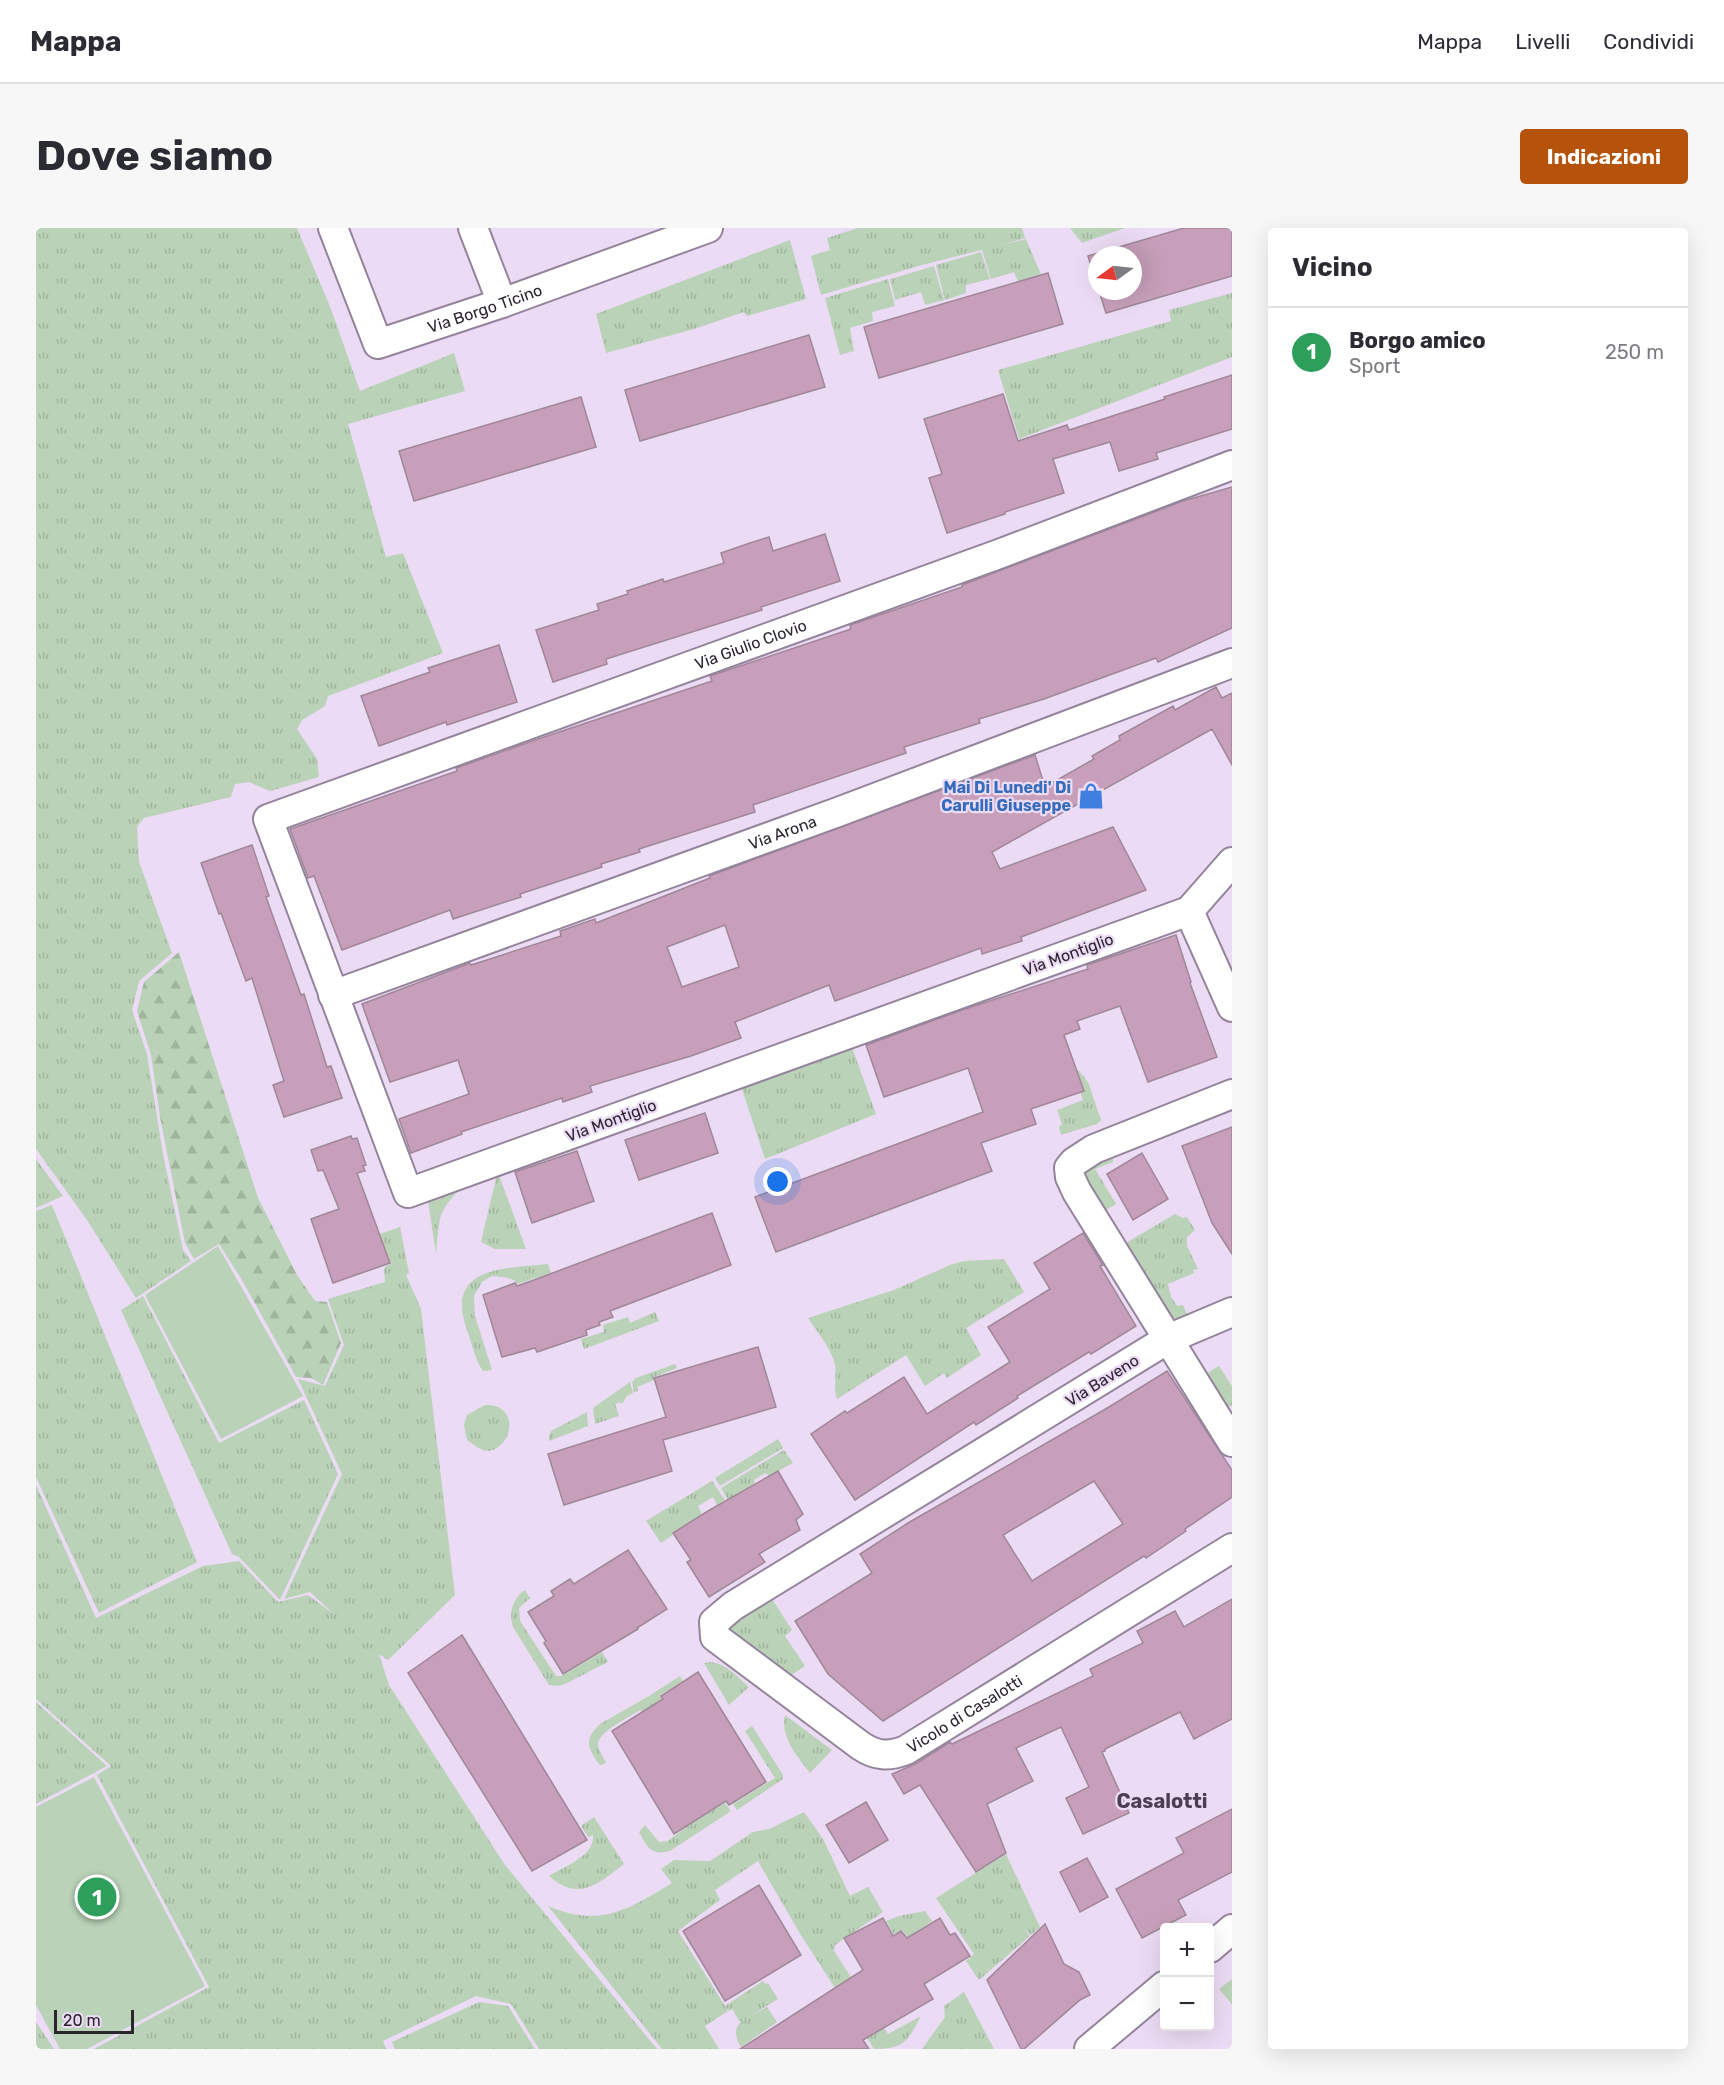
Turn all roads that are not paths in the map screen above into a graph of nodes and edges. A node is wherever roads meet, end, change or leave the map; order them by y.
1 (333, 228) edge
2 (473, 228) edge
3 (708, 228) edge
4 (502, 303) junction
5 (1232, 465) edge
6 (1232, 663) edge
7 (268, 819) joint
8 (1232, 862) edge
9 (1189, 910) junction
10 (333, 995) junction
11 (1232, 1007) edge
12 (1232, 1094) edge
13 (1232, 1312) edge
14 (1168, 1339) junction
15 (1232, 1442) edge
16 (1232, 1548) edge
17 (714, 1622) joint
18 (1232, 1929) edge
19 (1214, 1944) edge
20 (1160, 1989) edge
21 (1089, 2049) edge

1 - 4 street, Via Borgo Ticino
2 - 4 street
3 - 4 street, Via Borgo Ticino
5 - 7 street, Via Giulio Clovio
6 - 10 street, Via Arona
7 - 10 street, Via Montiglio
8 - 9 street
9 - 10 street, Via Montiglio
9 - 11 street
12 - 14 street
13 - 14 street, Via Baveno
14 - 15 street
14 - 17 street, Via Baveno
16 - 17 street, Vicolo di Casalotti
18 - 19 street
20 - 21 street

